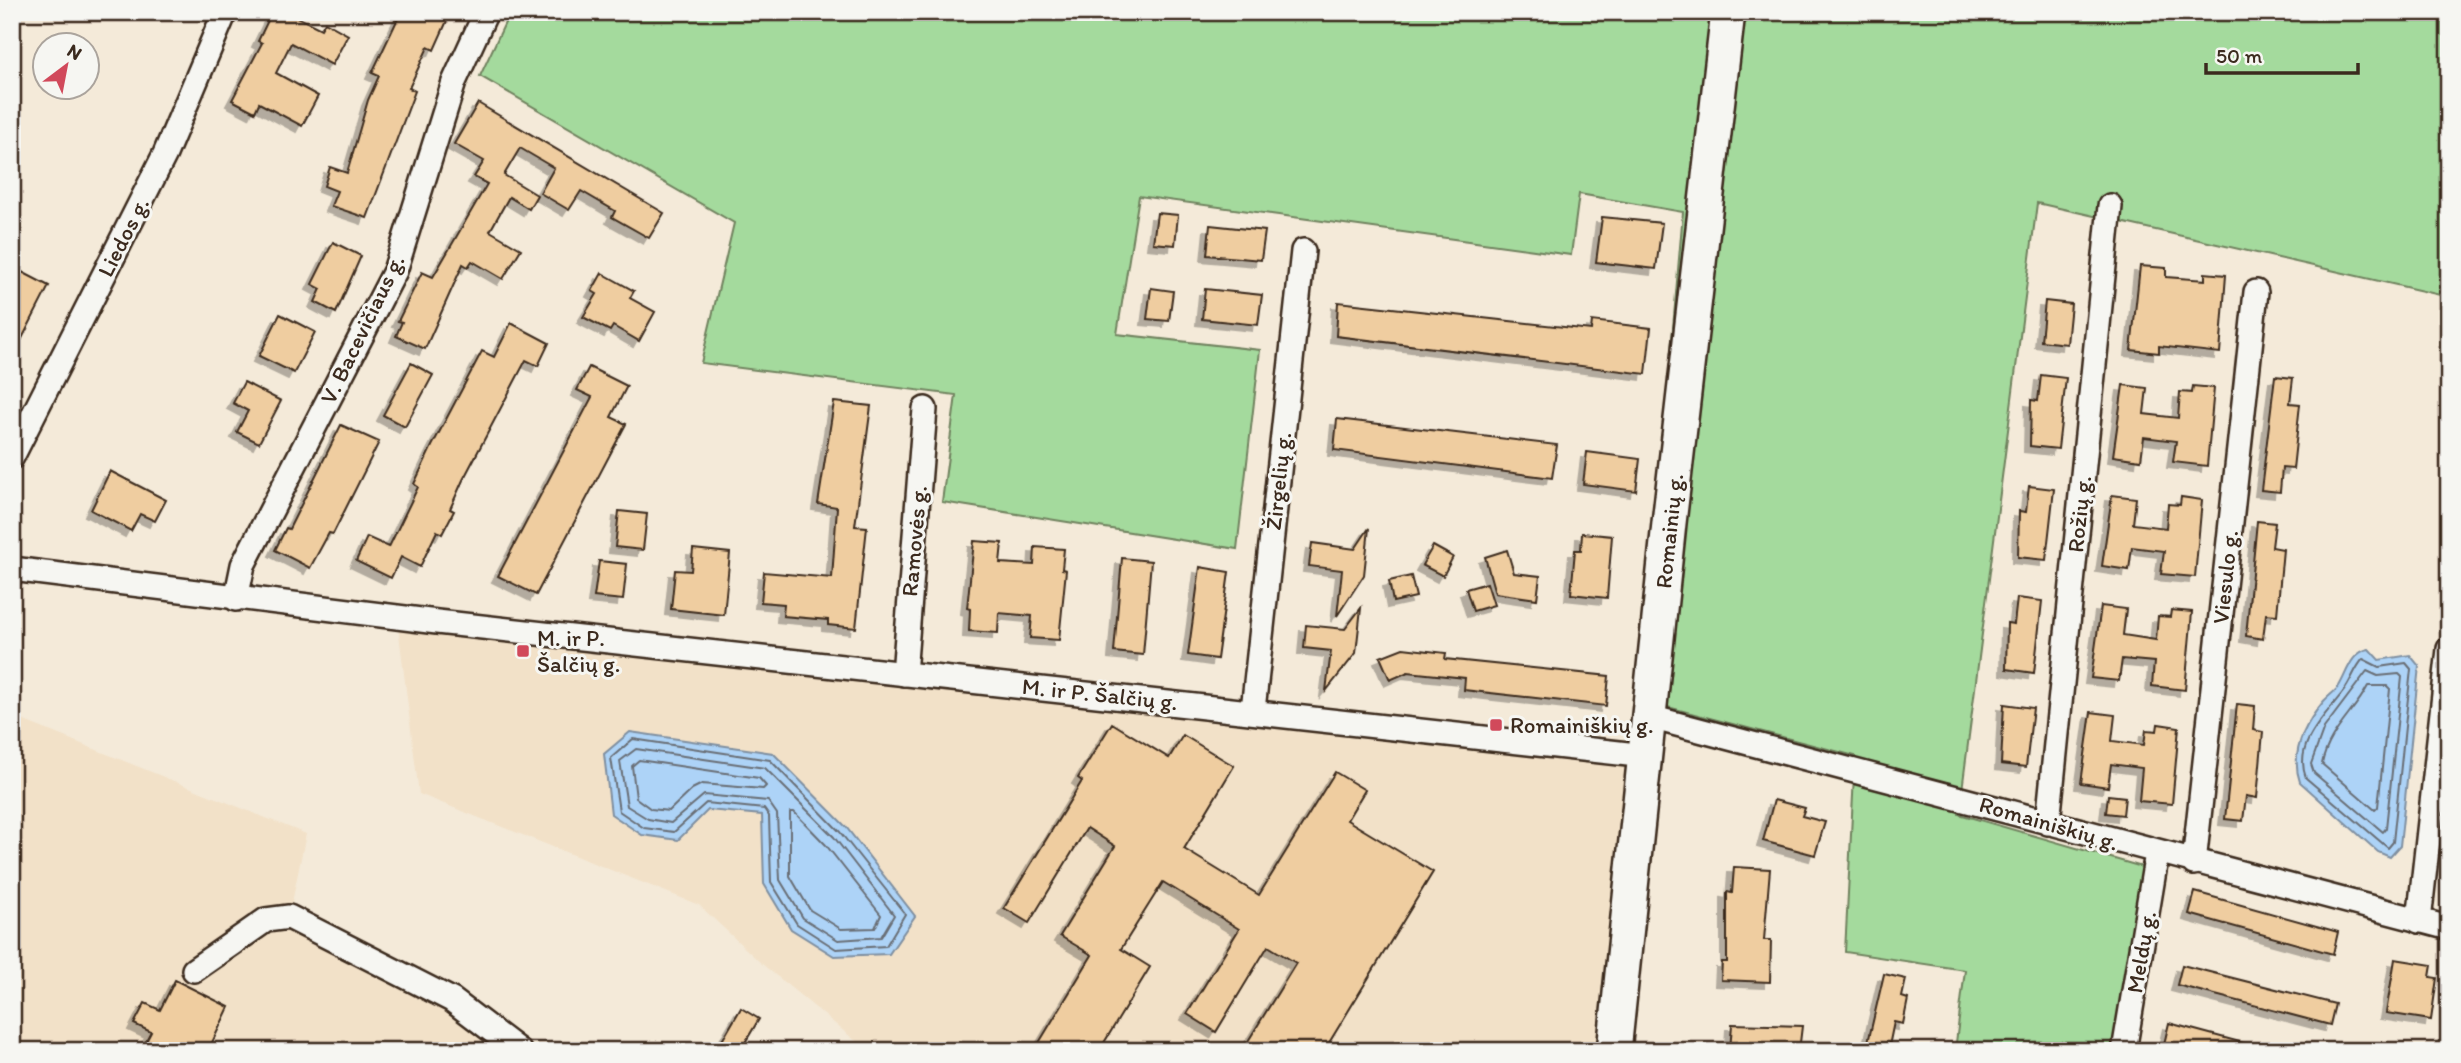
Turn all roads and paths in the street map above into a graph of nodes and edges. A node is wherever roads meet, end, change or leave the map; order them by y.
1 (225, 12) edge
2 (486, 12) edge
3 (1728, 12) edge
4 (2110, 206) dead end
5 (1303, 251) dead end
6 (2256, 292) dead end
7 (925, 409) dead end
8 (12, 457) edge
9 (12, 569) edge
10 (236, 599) junction
11 (2449, 649) edge
12 (904, 674) junction
13 (1253, 710) junction
14 (1650, 717) junction
15 (1646, 756) junction
16 (2048, 823) junction
17 (2157, 853) junction
18 (2194, 863) junction
19 (2419, 921) junction
20 (2449, 928) edge
21 (194, 970) dead end
22 (519, 1051) edge
23 (1614, 1051) edge
24 (2124, 1051) edge

1 - 8 street, Liedos g.
2 - 10 street, V. Bacevičiaus g.
3 - 14 main road, Romainių g.
4 - 16 street, Rožių g.
5 - 13 street, Žirgelių g.
6 - 18 street, Viesulo g.
7 - 12 street, Ramovės g.
9 - 10 street, M. ir P. Šalčių g.
10 - 12 street, M. ir P. Šalčių g.
11 - 19 street
12 - 13 street, M. ir P. Šalčių g.
13 - 15 street, M. ir P. Šalčių g.
14 - 15 main road, Romainių g.
14 - 16 street, Romainiškių g.
15 - 23 main road, Romainių g.
16 - 17 street, Romainiškių g.
17 - 18 street, Romainiškių g.
17 - 24 street, Meldų g.
18 - 19 street, Romainiškių g.
19 - 20 street, Romainiškių g.
21 - 22 street

